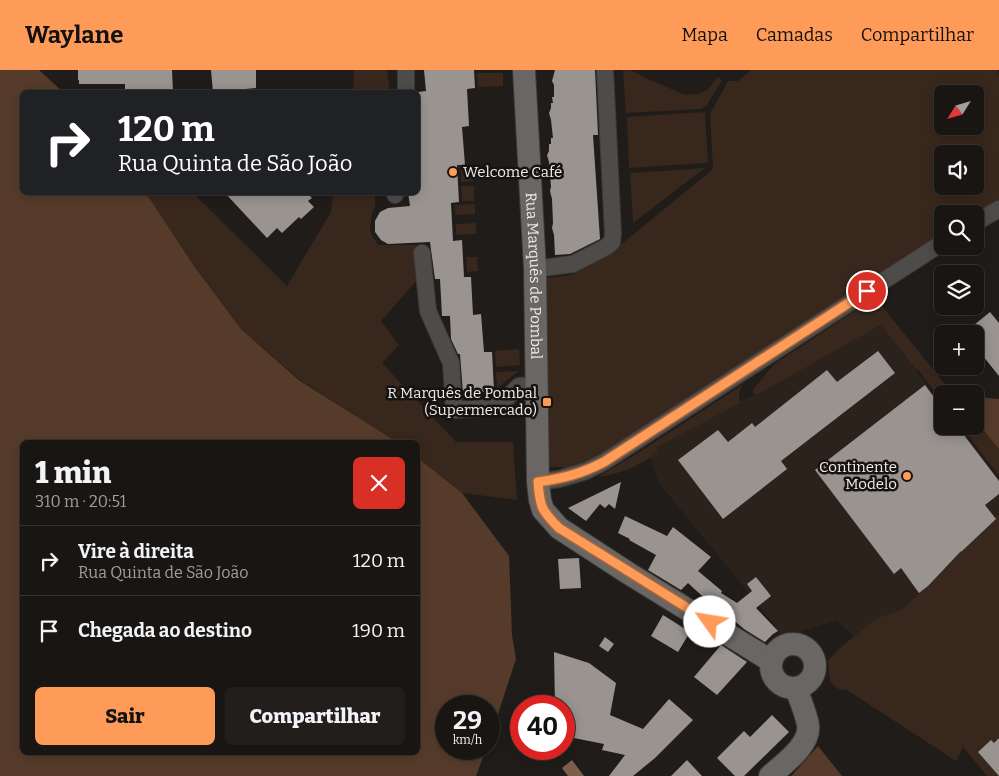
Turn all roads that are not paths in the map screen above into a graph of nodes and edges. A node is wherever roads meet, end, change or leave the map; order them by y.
1 (406, 70) edge
2 (524, 70) edge
3 (605, 70) edge
4 (406, 90) edge
5 (999, 209) edge
6 (984, 218) edge
7 (934, 248) edge
8 (422, 253) dead end
9 (535, 269) junction
10 (536, 385) junction
11 (538, 482) junction
12 (771, 660) junction
13 (796, 688) junction
14 (770, 776) edge

1 - 4 street
2 - 9 street, Rua Marquês de Pombal
3 - 9 street
5 - 6 street
7 - 11 street
8 - 10 street
9 - 10 street, Rua Marquês de Pombal
10 - 11 street, Rua Marquês de Pombal
11 - 12 street, Rua Marquês de Pombal
12 - 13 street
12 - 13 street
13 - 14 street

